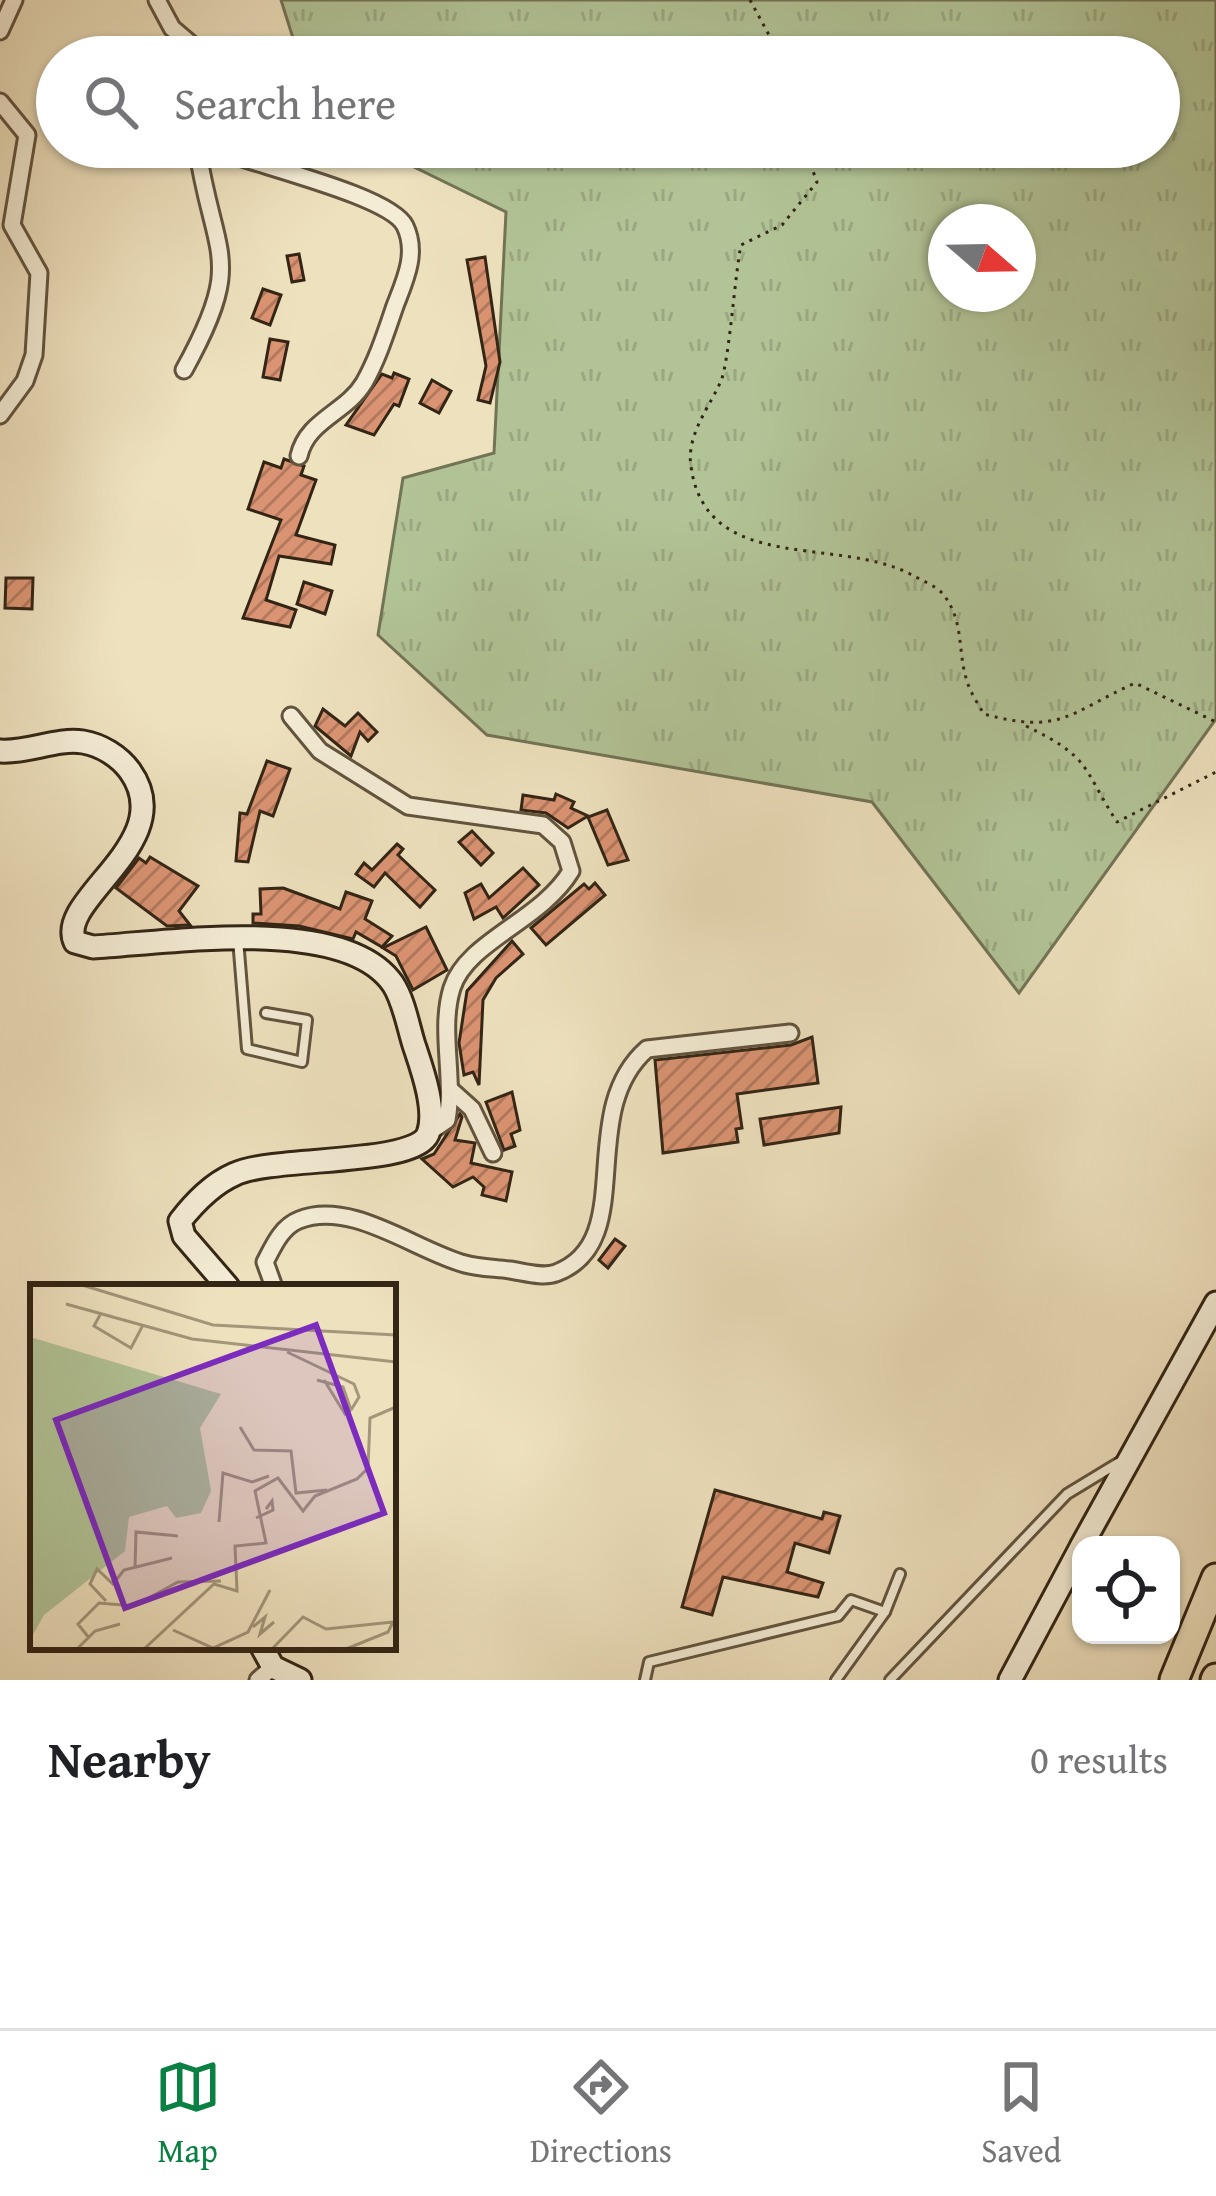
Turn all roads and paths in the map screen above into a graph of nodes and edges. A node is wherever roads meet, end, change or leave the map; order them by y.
1 (14, 0) edge
2 (158, 0) edge
3 (750, 0) edge
4 (0, 31) edge
5 (181, 36) edge
6 (770, 36) edge
7 (0, 102) edge
8 (202, 168) edge
9 (264, 168) edge
10 (812, 168) edge
11 (184, 370) dead end
12 (0, 415) edge
13 (299, 456) dead end
14 (291, 716) dead end
15 (1216, 722) edge
16 (1024, 725) junction
17 (0, 751) edge
18 (1216, 772) edge
19 (238, 937) junction
20 (266, 1013) dead end
21 (790, 1033) dead end
22 (452, 1091) junction
23 (428, 1133) junction
24 (493, 1153) dead end
25 (225, 1284) edge
26 (273, 1284) edge
27 (1216, 1304) edge
28 (1129, 1456) junction
29 (1087, 1536) edge
30 (1072, 1565) edge
31 (900, 1574) dead end
32 (1216, 1578) edge
33 (885, 1612) junction
34 (264, 1665) edge
35 (300, 1680) edge
36 (646, 1680) edge
37 (836, 1680) edge
38 (890, 1680) edge
39 (1010, 1680) edge
40 (1174, 1680) edge

1 - 4 street
2 - 5 street
3 - 6 path
7 - 12 street
8 - 11 street
9 - 13 street
10 - 16 path
14 - 22 street
15 - 16 path
16 - 18 path
17 - 19 street
19 - 20 lane
19 - 23 street
21 - 26 street
22 - 23 street
22 - 24 street
23 - 25 street
27 - 28 street
28 - 29 street
28 - 38 lane
30 - 39 street
31 - 33 lane
32 - 40 highway
33 - 36 lane
33 - 37 lane
34 - 35 street

